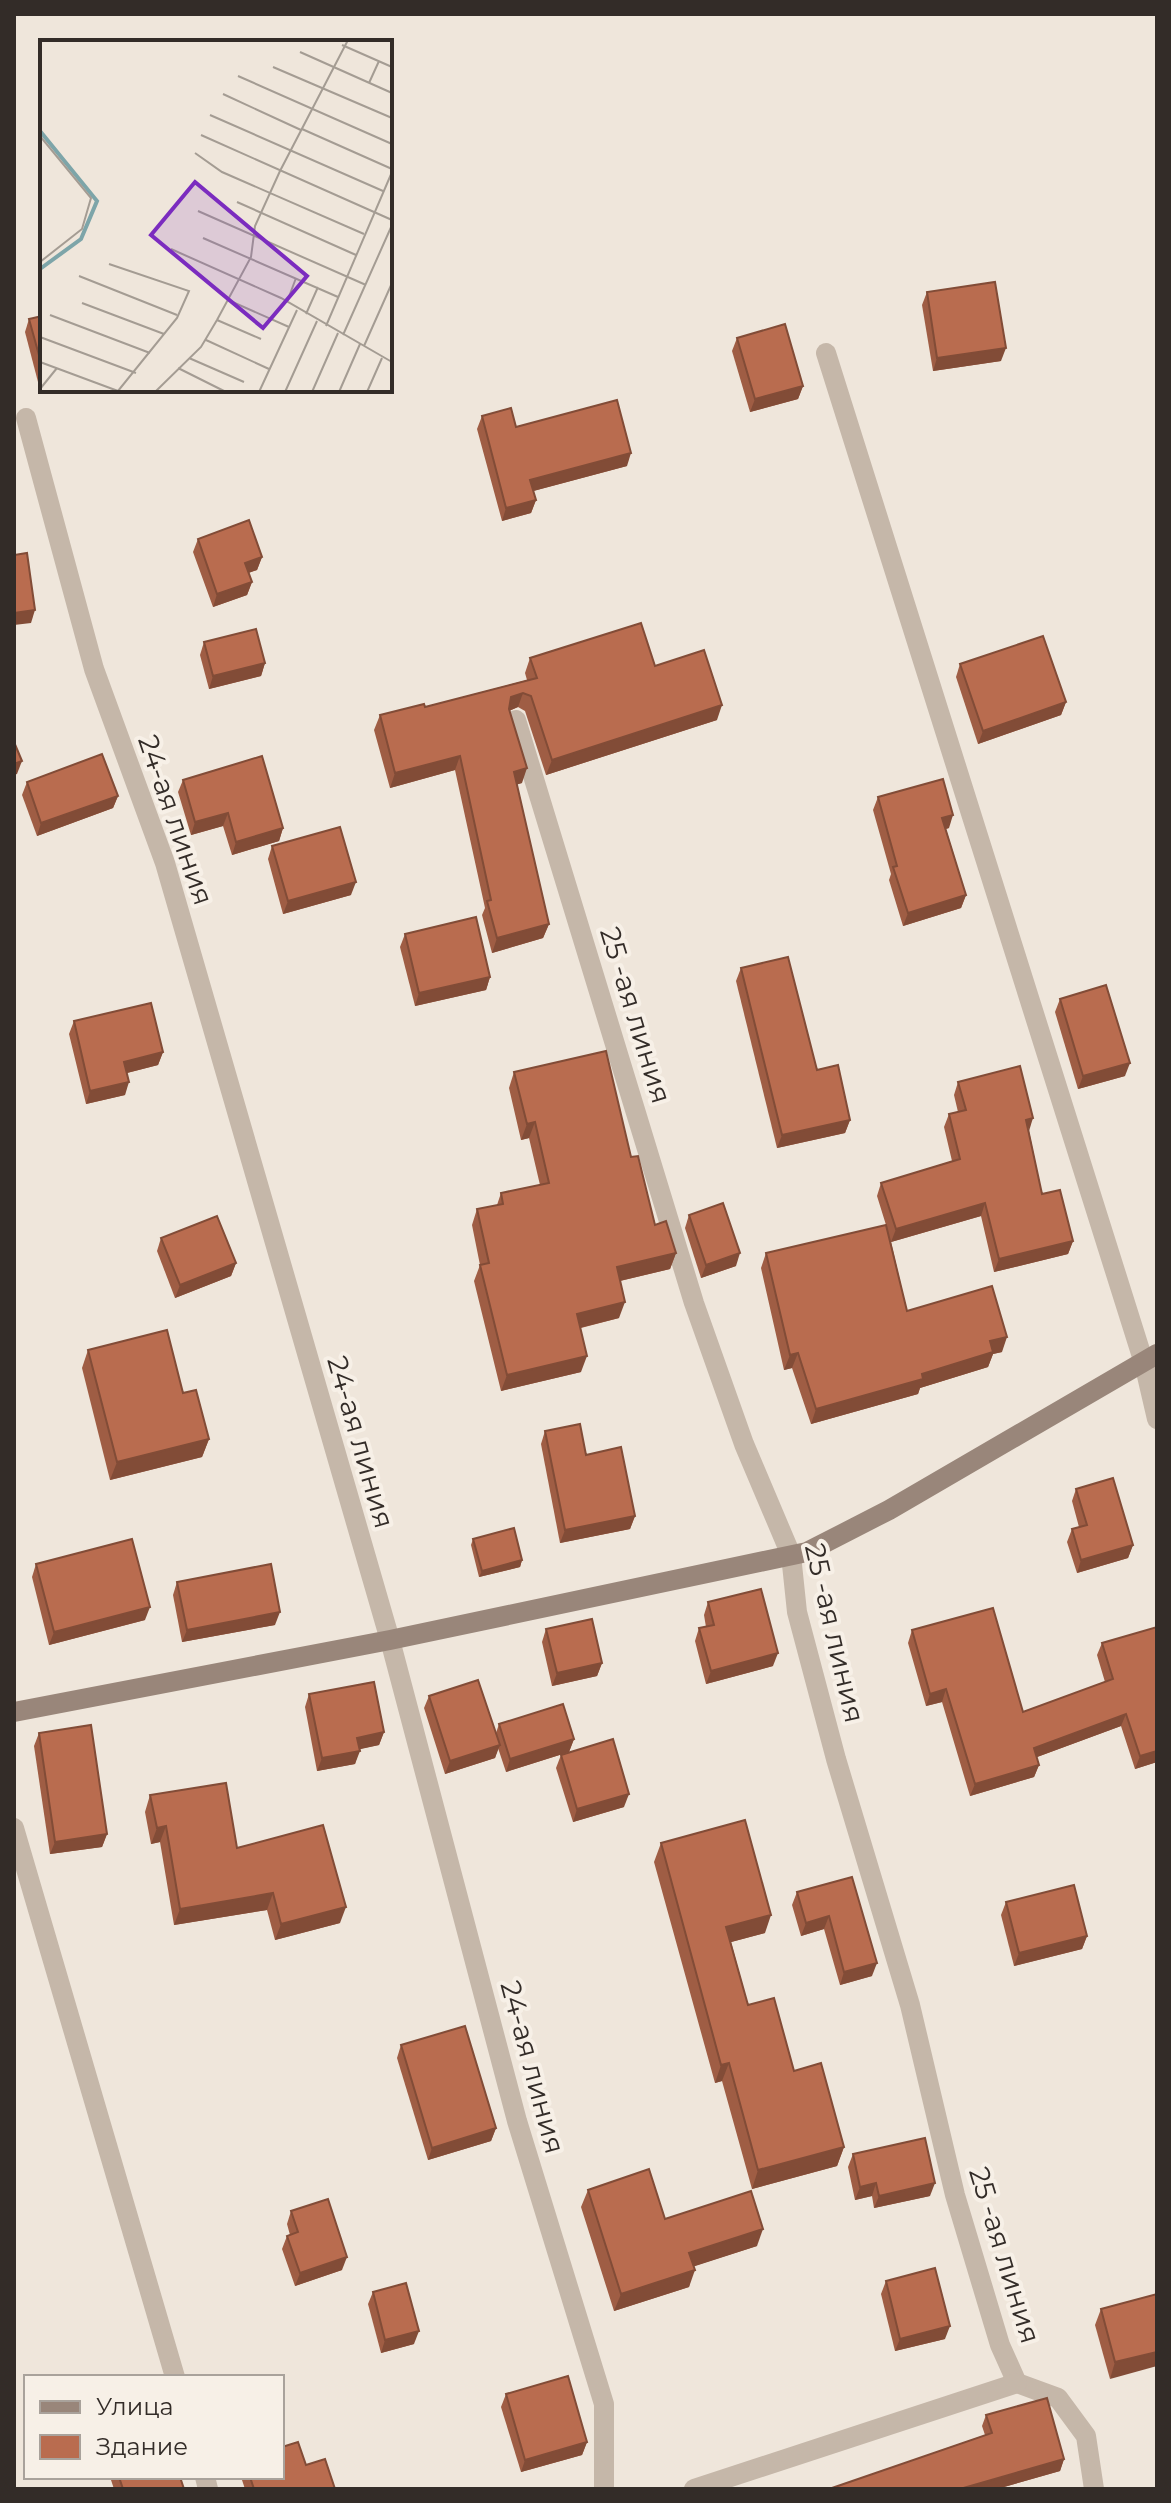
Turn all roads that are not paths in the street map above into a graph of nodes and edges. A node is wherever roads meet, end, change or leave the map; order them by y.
1 (826, 353) dead end
2 (26, 418) dead end
3 (516, 720) edge
4 (1150, 1359) edge
5 (1157, 1419) edge
6 (791, 1555) junction
7 (390, 1640) junction
8 (14, 1712) edge
9 (14, 1828) edge
10 (174, 2375) edge
11 (1017, 2383) junction
12 (604, 2489) edge
13 (694, 2489) edge
14 (1094, 2489) edge

1 - 4 street
2 - 7 street, 24-ая линия
3 - 6 street, 25 -ая линия
4 - 5 street
4 - 6 street
6 - 7 street
6 - 11 street, 25 -ая линия
7 - 8 street
7 - 12 street, 24-ая линия
9 - 10 street
11 - 13 street
11 - 14 street, 25 -ая линия

